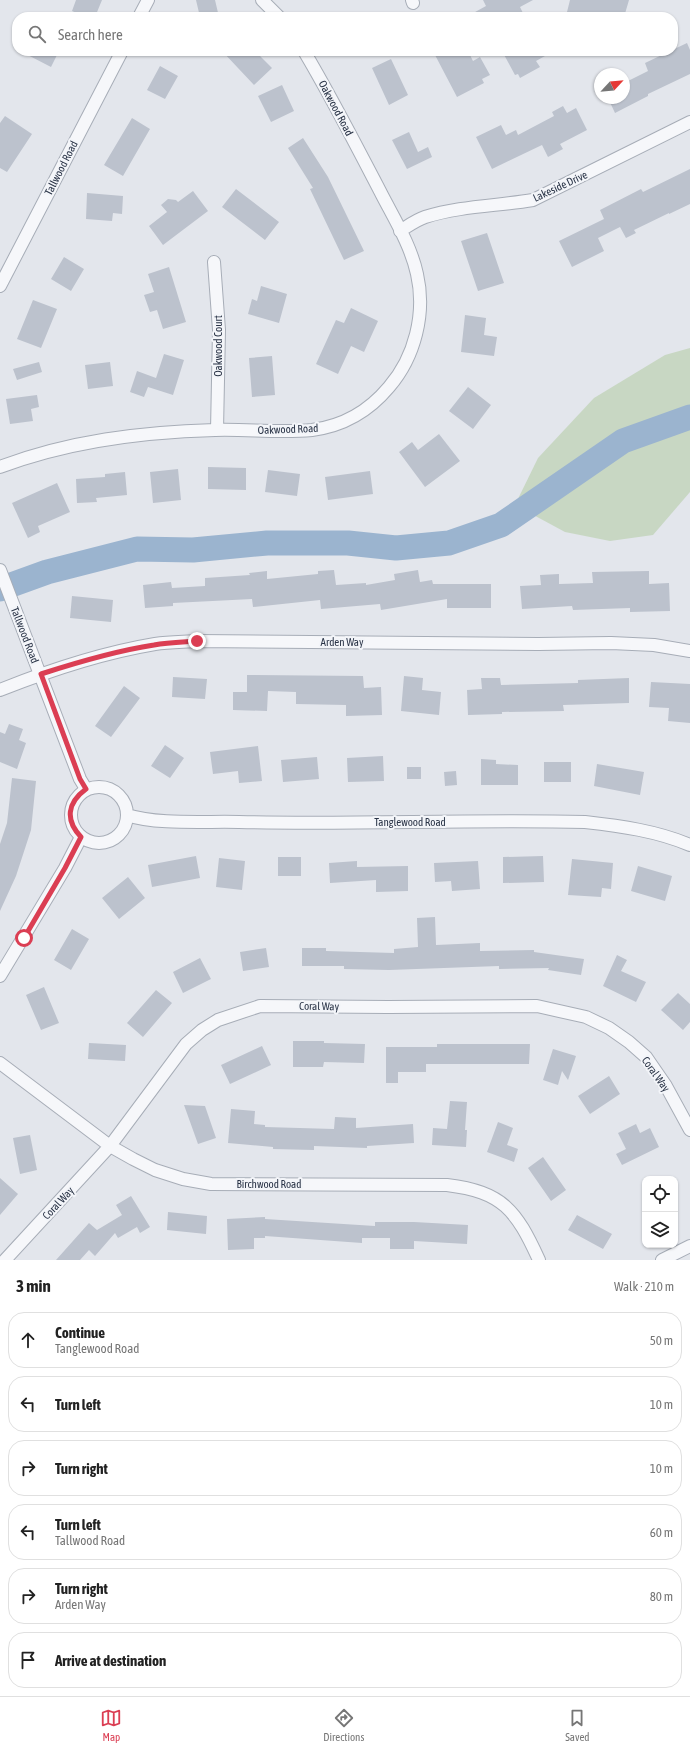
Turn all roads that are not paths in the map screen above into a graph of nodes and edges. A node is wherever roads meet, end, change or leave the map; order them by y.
1 (148, 0) edge
2 (262, 0) edge
3 (142, 12) edge
4 (274, 12) edge
5 (119, 56) edge
6 (307, 56) edge
7 (690, 122) edge
8 (400, 231) junction
9 (214, 262) dead end
10 (0, 286) edge
11 (216, 430) junction
12 (0, 467) edge
13 (0, 570) edge
14 (690, 651) edge
15 (41, 674) junction
16 (0, 690) edge
17 (86, 789) junction
18 (127, 815) junction
19 (81, 837) junction
20 (690, 845) edge
21 (0, 976) edge
22 (0, 1063) edge
23 (690, 1130) edge
24 (110, 1146) junction
25 (690, 1246) edge
26 (5, 1260) edge
27 (539, 1260) edge
28 (662, 1260) edge

1 - 3 street
2 - 4 street
5 - 10 street, Tallwood Road
6 - 8 street, Oakwood Road
7 - 8 street, Lakeside Drive
8 - 11 street, Oakwood Road
9 - 11 street, Oakwood Court
11 - 12 street, Oakwood Road
13 - 15 street, Tallwood Road
14 - 15 street, Arden Way
15 - 16 street, Arden Way
15 - 17 street, Tallwood Road
17 - 18 street
17 - 19 street
18 - 19 street
18 - 20 street, Tanglewood Road
19 - 21 street
22 - 24 street, Birchwood Road
23 - 24 street, Coral Way
24 - 26 street, Coral Way
24 - 27 street, Birchwood Road
25 - 28 street

